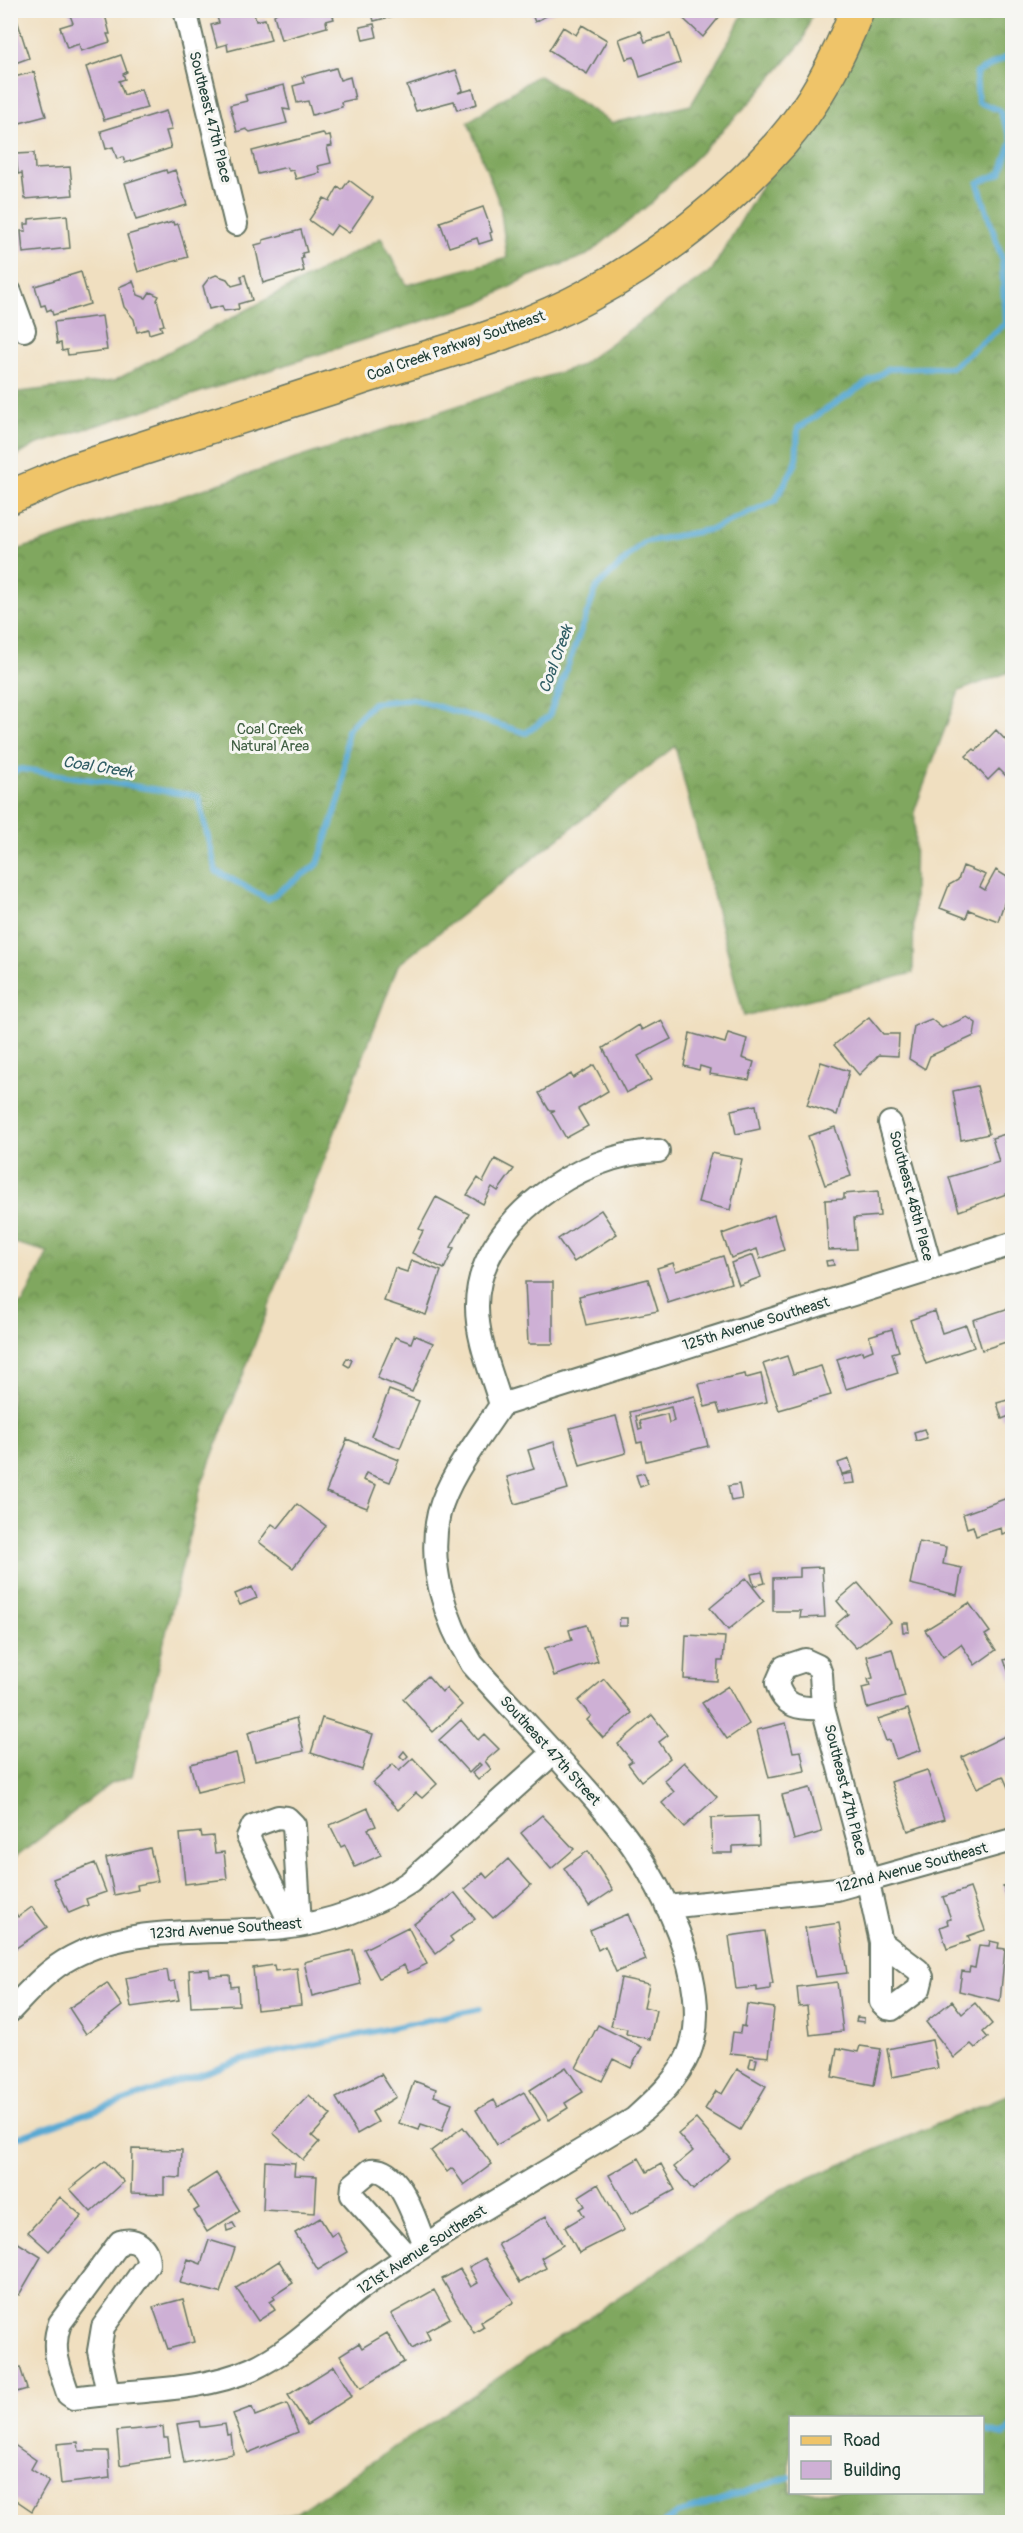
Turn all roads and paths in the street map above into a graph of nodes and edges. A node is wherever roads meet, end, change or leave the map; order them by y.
1 (185, 10) edge
2 (857, 10) edge
3 (236, 224) dead end
4 (10, 292) edge
5 (24, 330) dead end
6 (10, 497) edge
7 (890, 1123) dead end
8 (658, 1151) dead end
9 (1012, 1244) edge
10 (931, 1269) junction
11 (501, 1405) junction
12 (823, 1708) dead end
13 (552, 1754) junction
14 (1012, 1840) edge
15 (867, 1882) junction
16 (668, 1907) junction
17 (881, 1942) dead end
18 (10, 2011) edge
19 (659, 2097) joint
20 (108, 2393) junction

1 - 3 street, Southeast 47th Place
2 - 6 main road, Coal Creek Parkway Southeast
4 - 5 street
7 - 10 street, Southeast 48th Place
8 - 11 street
9 - 10 street, 125th Avenue Southeast
10 - 11 street, 125th Avenue Southeast
11 - 13 street, Southeast 47th Street
12 - 15 street, Southeast 47th Place
13 - 16 street, Southeast 47th Street
13 - 18 street, 123rd Avenue Southeast
14 - 15 street, 122nd Avenue Southeast
15 - 16 street, 122nd Avenue Southeast
15 - 17 street, Southeast 47th Place
16 - 19 street, Southeast 47th Street
19 - 20 street, 121st Avenue Southeast
20 - 20 street, 121st Avenue Southeast

